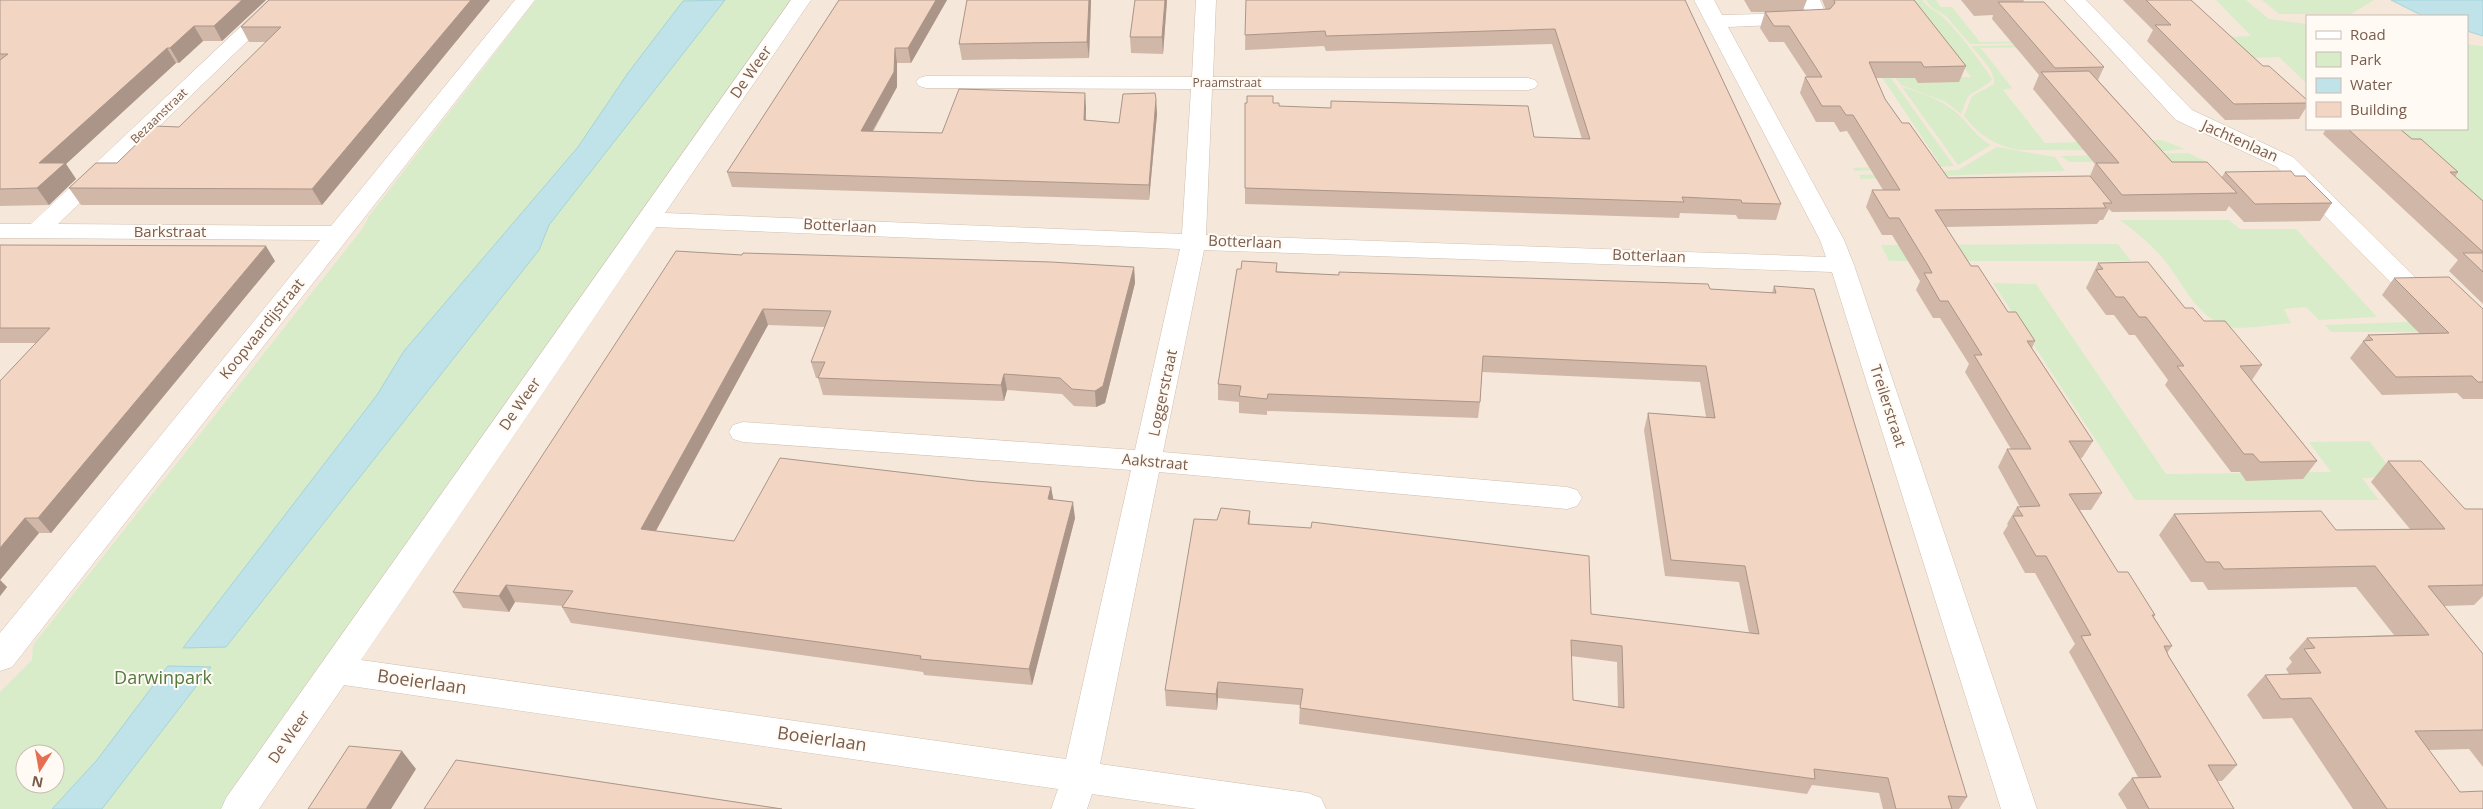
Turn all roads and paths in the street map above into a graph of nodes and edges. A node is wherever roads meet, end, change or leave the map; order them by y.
1 (280, 0) edge
2 (525, 0) edge
3 (801, 0) edge
4 (1206, 0) edge
5 (1810, 0) edge
6 (2074, 0) edge
7 (1711, 5) edge
8 (926, 82) dead end
9 (1202, 83) junction
10 (1528, 84) dead end
11 (647, 220) junction
12 (0, 231) edge
13 (36, 231) junction
14 (339, 232) junction
15 (1194, 240) junction
16 (1842, 265) junction
17 (2406, 283) edge
18 (743, 432) dead end
19 (1149, 461) junction
20 (1567, 498) dead end
21 (0, 658) edge
22 (337, 670) junction
23 (1080, 776) junction
24 (239, 809) edge
25 (1069, 809) edge
26 (1308, 809) edge
27 (2019, 809) edge

1 - 13 street, Bezaanstraat
2 - 14 street, Koopvaardijstraat
3 - 11 street, De Weer
4 - 9 street, Loggerstraat
5 - 7 street, Treilerstraat
6 - 17 street, Jachtenlaan
7 - 16 street, Treilerstraat
8 - 9 street, Praamstraat
9 - 10 street, Praamstraat
9 - 15 street, Loggerstraat
11 - 15 street, Botterlaan
11 - 22 street, De Weer
12 - 13 street, Barkstraat
13 - 14 street, Barkstraat
14 - 21 street, Koopvaardijstraat
15 - 16 street, Botterlaan
15 - 19 street, Loggerstraat
16 - 27 street, Treilerstraat
18 - 19 street, Aakstraat
19 - 20 street, Aakstraat
19 - 23 street, Loggerstraat
22 - 23 street, Boeierlaan
22 - 24 street, De Weer
23 - 25 street, Loggerstraat
23 - 26 street, Boeierlaan

